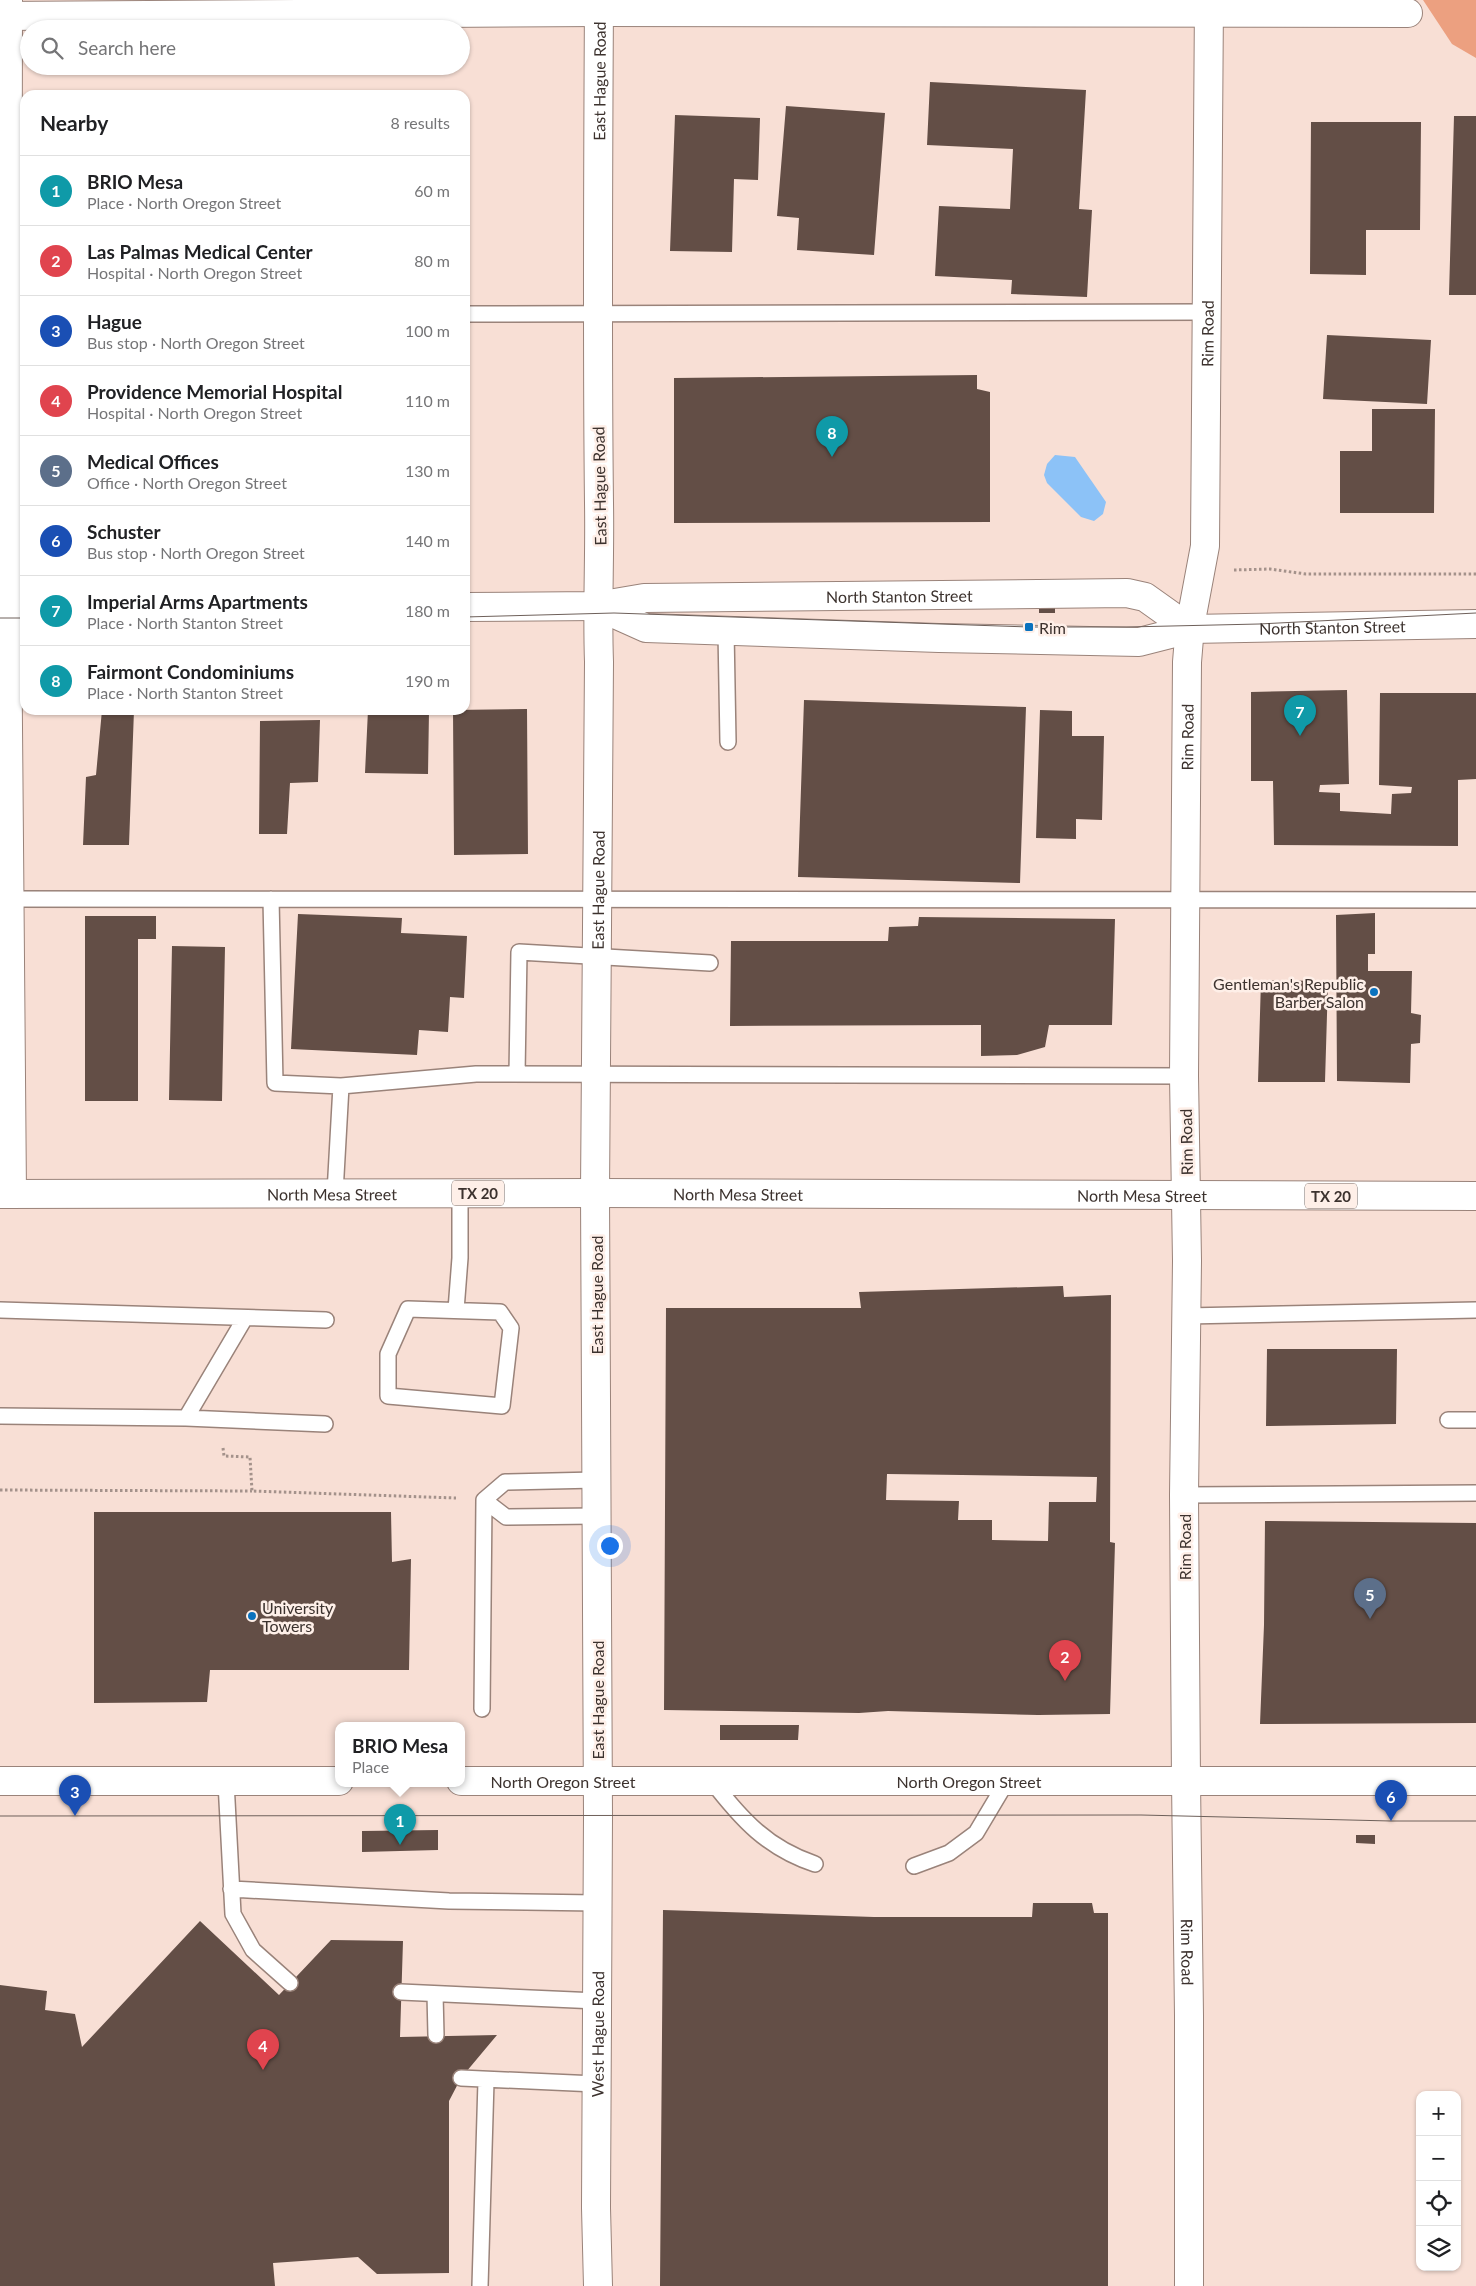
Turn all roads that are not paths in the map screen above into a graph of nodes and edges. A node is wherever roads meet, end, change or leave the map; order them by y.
1 (599, 6) edge
2 (1209, 6) edge
3 (301, 7) edge
4 (6, 11) edge
5 (1408, 13) dead end
6 (11, 311) edge
7 (1207, 312) junction
8 (470, 314) edge
9 (597, 315) junction
10 (597, 606) junction
11 (470, 607) edge
12 (11, 610) edge
13 (1476, 624) edge
14 (1190, 629) junction
15 (726, 632) junction
16 (728, 742) dead end
17 (271, 898) junction
18 (597, 898) junction
19 (5, 899) edge
20 (1476, 900) edge
21 (1187, 901) junction
22 (597, 958) junction
23 (710, 963) dead end
24 (517, 1074) junction
25 (596, 1075) junction
26 (1184, 1076) junction
27 (341, 1086) junction
28 (335, 1193) junction
29 (460, 1193) junction
30 (596, 1193) junction
31 (6, 1194) edge
32 (1187, 1196) junction
33 (1476, 1196) edge
34 (0, 1310) edge
35 (456, 1310) junction
36 (1476, 1310) edge
37 (1186, 1316) junction
38 (245, 1318) junction
39 (326, 1320) dead end
40 (0, 1416) edge
41 (186, 1418) junction
42 (1448, 1420) dead end
43 (1476, 1420) edge
44 (325, 1424) dead end
45 (596, 1480) junction
46 (1476, 1493) edge
47 (1184, 1495) junction
48 (484, 1500) junction
49 (596, 1516) junction
50 (482, 1709) dead end
51 (711, 1780) junction
52 (0, 1781) edge
53 (335, 1781) edge
54 (465, 1781) edge
55 (597, 1781) junction
56 (1007, 1781) junction
57 (1186, 1781) junction
58 (226, 1782) junction
59 (1476, 1782) edge
60 (815, 1864) dead end
61 (914, 1866) dead end
62 (231, 1889) junction
63 (596, 1903) junction
64 (290, 1983) dead end
65 (401, 1992) dead end
66 (435, 1994) junction
67 (597, 2001) junction
68 (436, 2036) dead end
69 (460, 2078) dead end
70 (486, 2081) junction
71 (596, 2084) junction
72 (480, 2286) edge
73 (598, 2286) edge
74 (1189, 2286) edge

1 - 2 street
1 - 3 street
1 - 9 street, East Hague Road
2 - 5 street
2 - 7 street, Rim Road
3 - 4 street
4 - 6 street
6 - 12 street
7 - 9 lane
7 - 14 street, Rim Road
8 - 9 lane
9 - 10 street, East Hague Road
10 - 11 street, North Stanton Street
10 - 14 street, North Stanton Street
10 - 15 street, North Stanton Street
10 - 18 street, East Hague Road
12 - 19 street
13 - 14 street, North Stanton Street
14 - 15 street, North Stanton Street
14 - 21 street, Rim Road
15 - 16 lane
17 - 18 lane
17 - 19 lane
17 - 27 lane
18 - 21 lane
18 - 22 street, East Hague Road
19 - 31 street
20 - 21 lane
21 - 26 street, Rim Road
22 - 23 lane
22 - 24 lane
22 - 25 street, East Hague Road
24 - 25 lane
24 - 27 lane
25 - 26 lane
25 - 30 street, East Hague Road
26 - 32 street, Rim Road
27 - 28 lane
28 - 29 street, North Mesa Street / TX 20
28 - 31 street, North Mesa Street / TX 20
29 - 30 street, North Mesa Street / TX 20
29 - 35 lane
30 - 32 street, North Mesa Street / TX 20
30 - 45 street, East Hague Road
32 - 33 street, North Mesa Street / TX 20
32 - 37 street, Rim Road
34 - 38 lane
35 - 35 lane
36 - 37 lane
37 - 47 street, Rim Road
38 - 39 lane
38 - 41 lane
40 - 41 lane
41 - 44 lane
42 - 43 lane
45 - 48 lane
45 - 49 street, East Hague Road
46 - 47 lane
47 - 57 street, Rim Road
48 - 49 lane
48 - 50 lane
49 - 55 street, East Hague Road
51 - 55 street, North Oregon Street
51 - 56 street, North Oregon Street
51 - 60 lane
52 - 58 street
53 - 58 street
54 - 55 street, North Oregon Street
55 - 63 street, West Hague Road
56 - 57 street, North Oregon Street
56 - 61 lane
57 - 59 street, North Oregon Street
57 - 74 street, Rim Road
58 - 62 lane
62 - 63 lane
62 - 64 lane
63 - 67 street, West Hague Road
65 - 66 lane
66 - 67 lane
66 - 68 lane
67 - 71 street, West Hague Road
69 - 70 lane
70 - 71 lane
70 - 72 lane
71 - 73 street, West Hague Road

